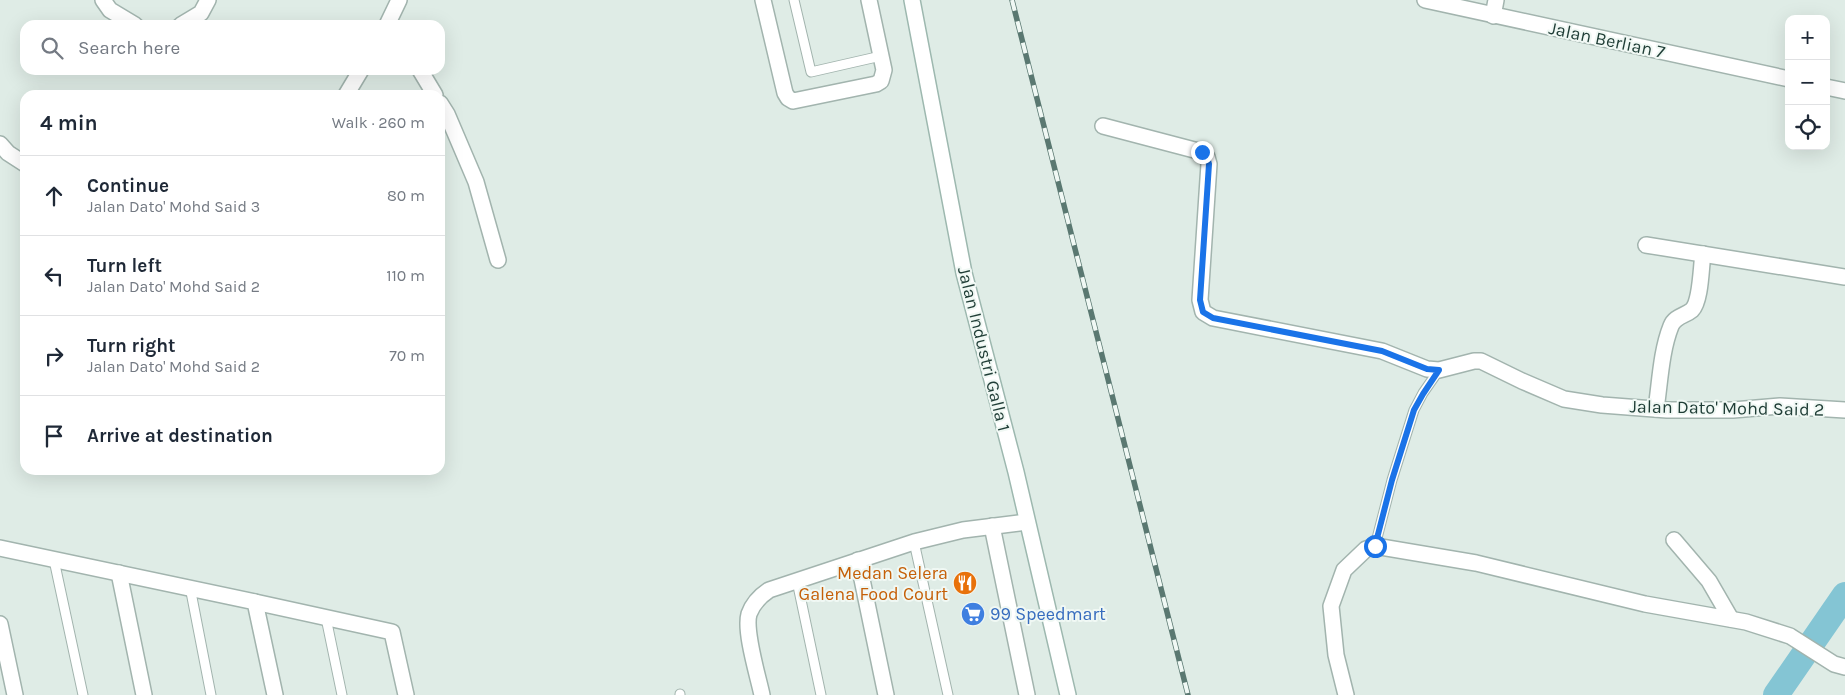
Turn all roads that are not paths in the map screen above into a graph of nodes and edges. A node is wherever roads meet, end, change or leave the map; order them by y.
1 (104, 0) edge
2 (208, 0) edge
3 (399, 0) edge
4 (763, 0) edge
5 (794, 0) edge
6 (869, 0) edge
7 (912, 0) edge
8 (1425, 0) edge
9 (1496, 0) edge
10 (1493, 16) junction
11 (127, 20) edge
12 (189, 20) edge
13 (389, 20) edge
14 (881, 56) junction
15 (358, 75) edge
16 (423, 75) edge
17 (1785, 78) edge
18 (1830, 88) edge
19 (349, 90) edge
20 (432, 90) edge
21 (1845, 91) edge
22 (445, 111) edge
23 (1103, 126) dead end
24 (0, 144) edge
25 (20, 161) edge
26 (1646, 245) dead end
27 (1702, 254) junction
28 (498, 260) dead end
29 (1845, 277) edge
30 (1439, 370) junction
31 (1656, 409) junction
32 (1845, 410) edge
33 (1027, 522) junction
34 (992, 526) junction
35 (1674, 540) dead end
36 (914, 542) junction
37 (1375, 546) junction
38 (0, 548) edge
39 (54, 560) junction
40 (858, 560) junction
41 (119, 573) junction
42 (797, 581) junction
43 (190, 588) junction
44 (255, 602) junction
45 (326, 618) junction
46 (1731, 620) junction
47 (0, 624) edge
48 (1840, 665) edge
49 (15, 695) edge
50 (83, 695) edge
51 (144, 695) edge
52 (211, 695) edge
53 (275, 695) edge
54 (342, 695) edge
55 (406, 695) edge
56 (762, 695) edge
57 (821, 695) edge
58 (886, 695) edge
59 (948, 695) edge
60 (1027, 695) edge
61 (1068, 695) edge
62 (1346, 695) edge

1 - 11 street
2 - 12 street
3 - 13 street
4 - 14 street
5 - 14 lane
6 - 14 street
7 - 33 street, Jalan Industri Galla 1
8 - 10 street, Jalan Berlian 7
9 - 10 street
10 - 17 street, Jalan Berlian 7
15 - 19 street
16 - 20 street
18 - 21 street
22 - 28 street
23 - 30 street, Jalan Dato' Mohd Said 2
24 - 25 street
26 - 27 street
27 - 29 street
27 - 31 street
30 - 31 street, Jalan Dato' Mohd Said 2
30 - 37 lane
31 - 32 street, Jalan Dato' Mohd Said 2
33 - 34 street
33 - 61 street, Jalan Industri Galla 1
34 - 36 street
34 - 60 street
35 - 46 street
36 - 40 street
36 - 59 lane
37 - 46 street
37 - 62 street
38 - 39 street
39 - 41 street
39 - 50 lane
40 - 42 street
40 - 58 street
41 - 43 street
41 - 51 street
42 - 56 street
42 - 57 lane
43 - 44 street
43 - 52 lane
44 - 45 street
44 - 53 street
45 - 54 lane
45 - 55 street
46 - 48 street
47 - 49 street

